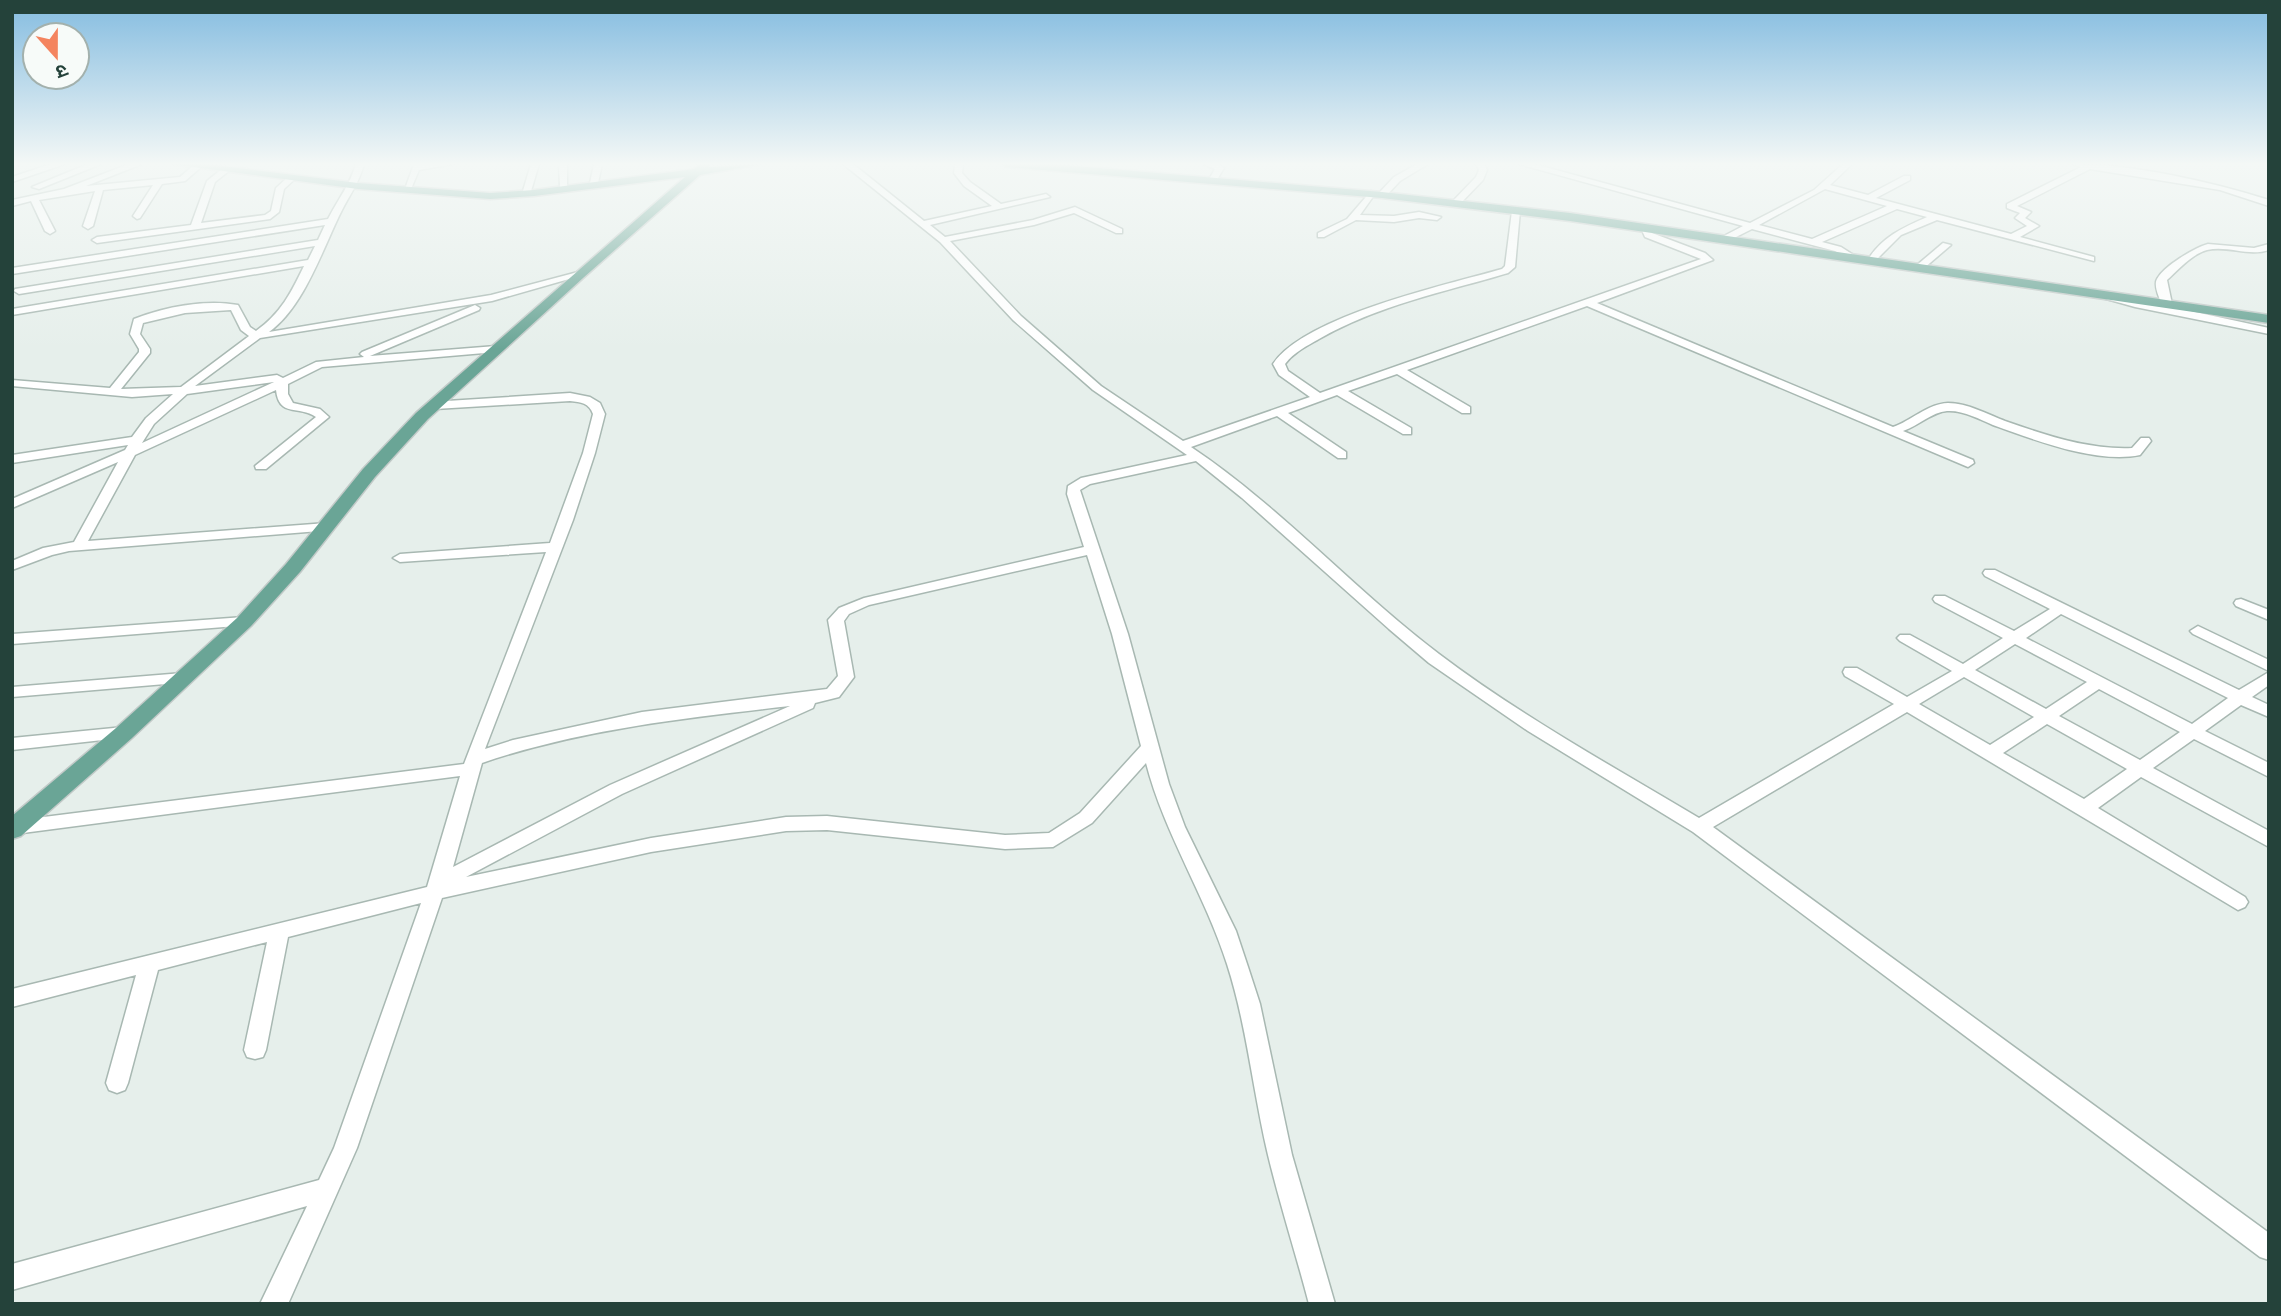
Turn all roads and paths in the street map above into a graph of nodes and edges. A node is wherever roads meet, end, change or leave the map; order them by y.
1 (47, 225) edge
2 (205, 225) edge
3 (305, 225) edge
4 (330, 225) edge
5 (637, 225) edge
6 (924, 225) edge
7 (1017, 225) edge
8 (1107, 225) edge
9 (1339, 225) edge
10 (1514, 225) edge
11 (1626, 225) edge
12 (1743, 225) edge
13 (1752, 225) edge
14 (1851, 225) edge
15 (1915, 225) edge
16 (1964, 225) edge
17 (2033, 225) edge
18 (195, 227) joint
19 (1749, 227) junction
20 (1646, 228) junction
21 (50, 231) dead end
22 (1119, 231) dead end
23 (1321, 235) dead end
24 (2010, 238) junction
25 (1725, 239) junction
26 (97, 240) dead end
27 (943, 240) junction
28 (321, 242) junction
29 (1811, 243) junction
30 (1946, 245) dead end
31 (2269, 247) edge
32 (1852, 258) junction
33 (2091, 259) dead end
34 (1872, 261) junction
35 (312, 262) junction
36 (1920, 268) junction
37 (12, 271) edge
38 (578, 275) junction
39 (19, 290) dead end
40 (509, 293) junction
41 (2106, 295) junction
42 (1586, 302) junction
43 (2167, 304) junction
44 (12, 312) edge
45 (2269, 319) edge
46 (2269, 331) edge
47 (256, 336) junction
48 (496, 349) junction
49 (354, 359) junction
50 (1397, 369) junction
51 (288, 378) junction
52 (12, 383) edge
53 (184, 391) junction
54 (1339, 391) junction
55 (113, 392) junction
56 (1318, 397) junction
57 (435, 405) junction
58 (1466, 410) dead end
59 (1279, 412) junction
60 (1895, 430) junction
61 (1407, 431) dead end
62 (2145, 441) dead end
63 (135, 445) junction
64 (1182, 446) junction
65 (1342, 456) dead end
66 (1198, 457) junction
67 (12, 459) edge
68 (1968, 463) dead end
69 (261, 466) dead end
70 (12, 504) edge
71 (327, 527) junction
72 (78, 547) junction
73 (555, 547) junction
74 (1094, 550) junction
75 (400, 558) dead end
76 (12, 566) edge
77 (1990, 573) dead end
78 (1940, 599) dead end
79 (2241, 603) dead end
80 (2061, 608) junction
81 (2269, 616) edge
82 (244, 622) junction
83 (2198, 631) dead end
84 (2012, 637) junction
85 (1905, 638) dead end
86 (12, 639) edge
87 (2269, 666) edge
88 (1963, 671) junction
89 (1851, 672) dead end
90 (2269, 677) edge
91 (183, 678) junction
92 (2099, 682) junction
93 (12, 692) edge
94 (819, 697) junction
95 (2240, 698) junction
96 (1904, 703) junction
97 (2269, 712) edge
98 (2044, 716) junction
99 (2192, 731) junction
100 (124, 733) junction
101 (12, 744) edge
102 (1149, 748) junction
103 (1990, 753) junction
104 (473, 764) junction
105 (2140, 771) junction
106 (2269, 771) edge
107 (2085, 808) junction
108 (1699, 827) junction
109 (14, 829) edge
110 (2269, 840) edge
111 (436, 888) junction
112 (2238, 902) dead end
113 (279, 931) junction
114 (150, 963) junction
115 (12, 998) edge
116 (255, 1050) dead end
117 (117, 1083) dead end
118 (327, 1189) junction
119 (2269, 1248) edge
120 (12, 1277) edge
121 (273, 1304) edge
122 (1322, 1304) edge

1 - 21 street
2 - 18 street
3 - 37 street
4 - 28 street
5 - 38 main road
6 - 27 street
7 - 27 street
8 - 22 street
9 - 23 street
10 - 56 street
11 - 20 main road
12 - 19 street
13 - 19 street
14 - 29 street
15 - 34 street
16 - 24 street
17 - 24 street
18 - 26 street
19 - 25 street
19 - 29 street
20 - 25 main road
20 - 42 street
24 - 33 street
25 - 32 main road
27 - 64 street
28 - 35 street
28 - 39 street
29 - 32 street
30 - 36 street
31 - 43 street
32 - 34 main road
34 - 36 main road
35 - 44 street
35 - 47 street
36 - 41 main road
38 - 40 street
38 - 48 main road
40 - 47 street
40 - 49 street
41 - 43 main road
41 - 46 street
42 - 50 street
42 - 60 street
43 - 45 main road
47 - 53 street
47 - 55 street
48 - 49 street
48 - 57 main road
49 - 51 street
50 - 54 street
50 - 58 street
51 - 53 street
51 - 63 street
51 - 69 street
52 - 55 street
53 - 55 street
53 - 63 street
54 - 56 street
54 - 61 street
56 - 59 street
57 - 71 main road
57 - 73 street
59 - 64 street
59 - 65 street
60 - 62 street
60 - 68 street
63 - 67 street
63 - 70 street
63 - 72 street
64 - 66 street
66 - 74 street
66 - 108 street
71 - 72 street
71 - 82 main road
72 - 76 street
73 - 75 street
73 - 104 street
74 - 94 street
74 - 102 street
77 - 80 street
78 - 84 street
79 - 81 street
80 - 84 street
80 - 95 street
82 - 86 street
82 - 91 main road
83 - 87 street
84 - 88 street
84 - 92 street
85 - 88 street
88 - 96 street
88 - 98 street
89 - 96 street
90 - 95 street
91 - 93 street
91 - 100 main road
92 - 98 street
92 - 99 street
94 - 104 street
94 - 111 street
95 - 97 street
95 - 99 street
96 - 103 street
96 - 108 street
98 - 103 street
98 - 105 street
99 - 105 street
99 - 106 street
100 - 101 street
100 - 109 main road
102 - 111 street
102 - 122 street
103 - 107 street
104 - 109 street
104 - 111 street
105 - 107 street
105 - 110 street
107 - 112 street
108 - 119 street
111 - 113 street
111 - 118 street
113 - 114 street
113 - 116 street
114 - 115 street
114 - 117 street
118 - 120 street
118 - 121 street

